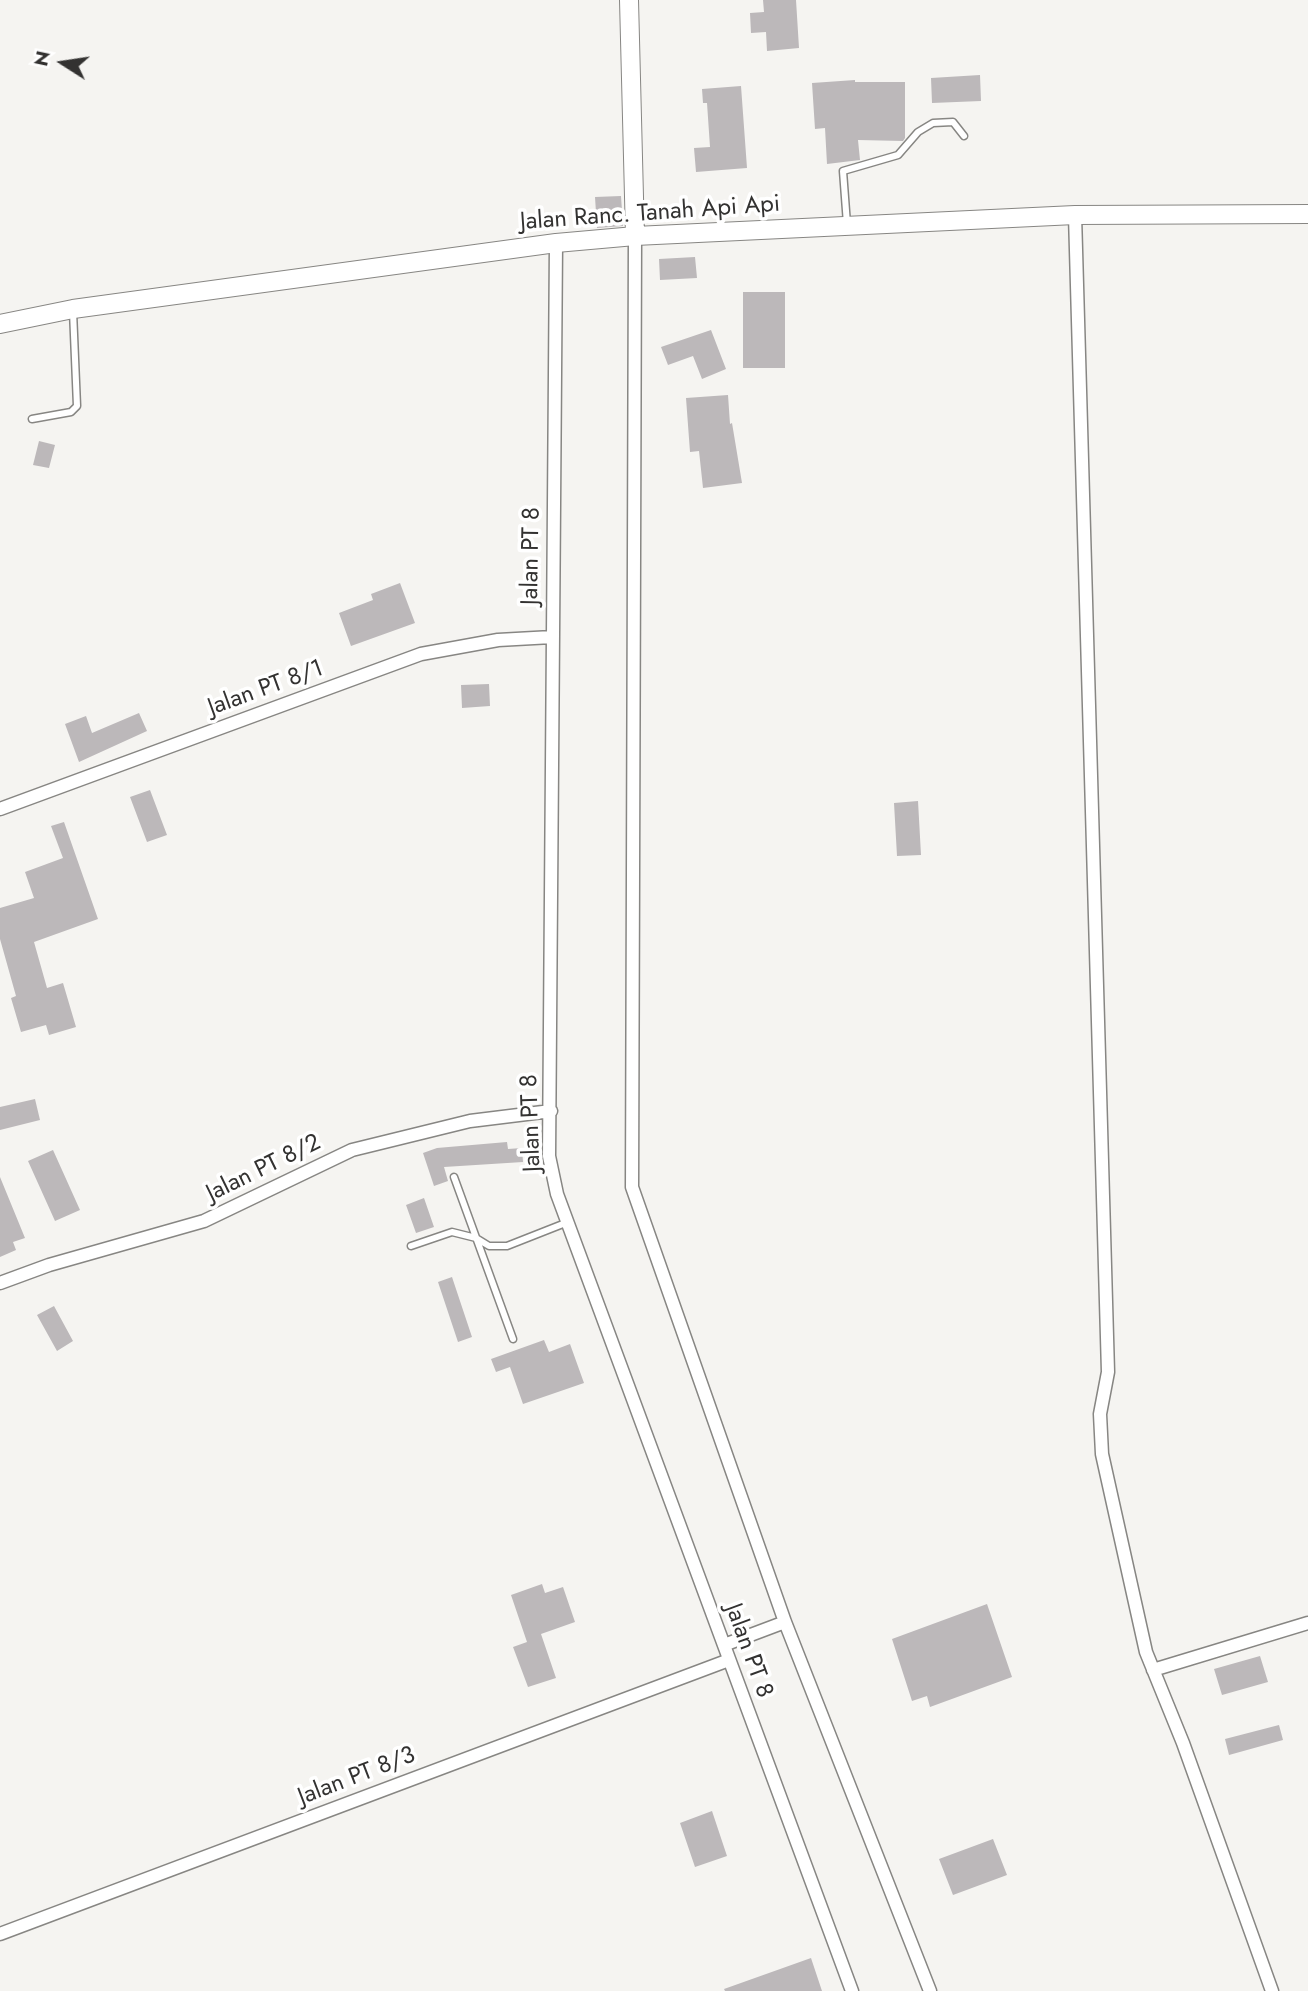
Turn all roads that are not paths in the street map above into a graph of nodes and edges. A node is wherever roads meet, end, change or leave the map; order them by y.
1 (629, 0) edge
2 (964, 136) dead end
3 (1308, 214) edge
4 (1075, 215) junction
5 (847, 225) junction
6 (635, 236) junction
7 (556, 243) junction
8 (73, 309) junction
9 (0, 324) edge
10 (32, 419) dead end
11 (552, 637) junction
12 (0, 809) edge
13 (551, 1111) junction
14 (454, 1177) dead end
15 (568, 1222) junction
16 (476, 1238) junction
17 (411, 1246) dead end
18 (0, 1283) edge
19 (513, 1339) dead end
20 (785, 1622) junction
21 (1308, 1623) edge
22 (724, 1646) junction
23 (729, 1660) junction
24 (1153, 1670) junction
25 (0, 1934) edge
26 (852, 1991) edge
27 (930, 1991) edge
28 (1272, 1991) edge

1 - 6 street
2 - 5 lane
3 - 4 street, Jalan Ranc. Tanah Api Api
4 - 5 street, Jalan Ranc. Tanah Api Api
4 - 24 street
5 - 6 street, Jalan Ranc. Tanah Api Api
6 - 7 street, Jalan Ranc. Tanah Api Api
6 - 20 street
7 - 8 street, Jalan Ranc. Tanah Api Api
7 - 11 street, Jalan PT 8
8 - 9 street, Jalan Ranc. Tanah Api Api
8 - 10 lane
11 - 12 street, Jalan PT 8/1
11 - 13 street, Jalan PT 8
13 - 15 street, Jalan PT 8
13 - 18 street, Jalan PT 8/2
14 - 16 lane
15 - 16 lane
15 - 22 street, Jalan PT 8
16 - 17 lane
16 - 19 lane
20 - 22 street
20 - 27 street
21 - 24 street
22 - 23 street, Jalan PT 8
23 - 25 street, Jalan PT 8/3
23 - 26 street, Jalan PT 8
24 - 28 street

